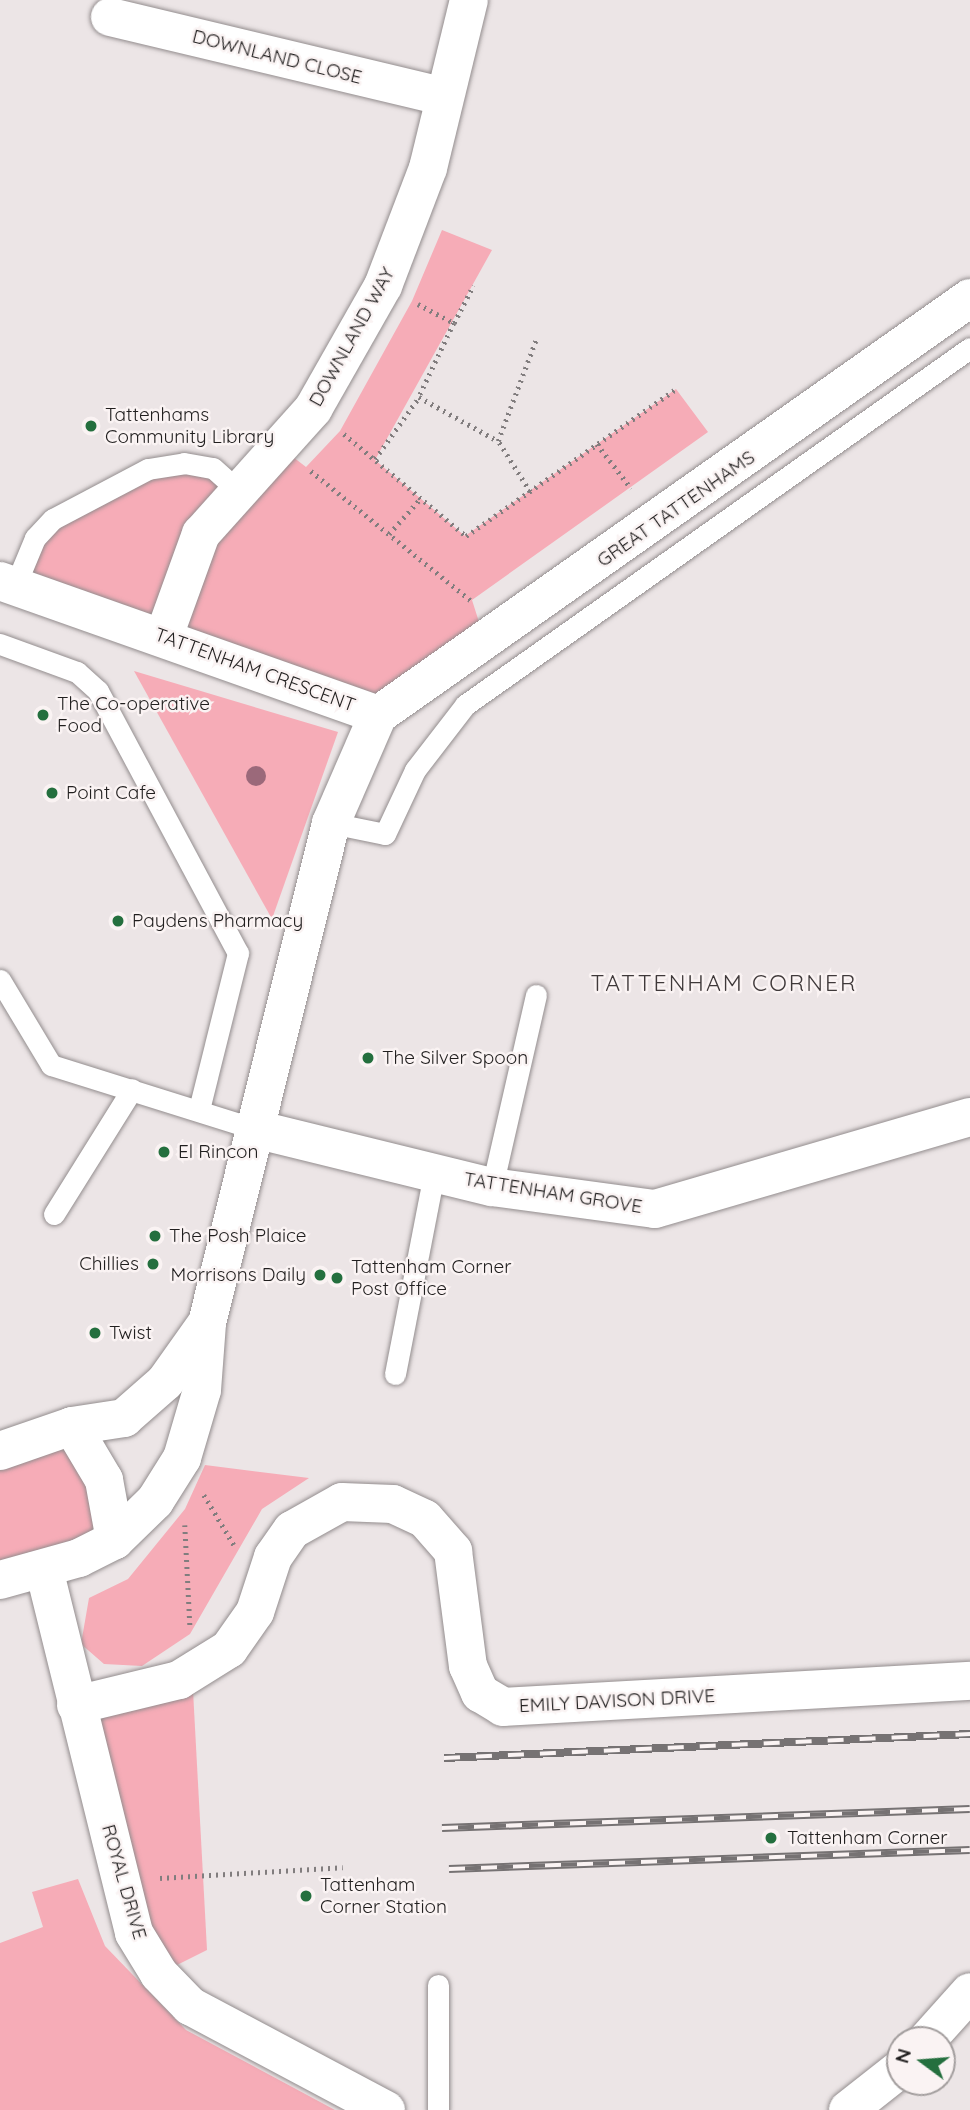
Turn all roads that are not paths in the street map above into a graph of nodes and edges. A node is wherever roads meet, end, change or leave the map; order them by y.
1 (469, 0) edge
2 (104, 8) edge
3 (445, 97) junction
4 (970, 298) edge
5 (970, 348) edge
6 (236, 489) junction
7 (8, 584) edge
8 (164, 636) junction
9 (0, 644) edge
10 (378, 715) junction
11 (331, 823) junction
12 (0, 980) edge
13 (537, 995) dead end
14 (132, 1089) junction
15 (199, 1109) junction
16 (970, 1117) edge
17 (255, 1129) junction
18 (435, 1174) junction
19 (492, 1187) junction
20 (54, 1214) dead end
21 (207, 1323) junction
22 (395, 1374) dead end
23 (72, 1426) junction
24 (0, 1451) edge
25 (115, 1541) junction
26 (44, 1569) junction
27 (0, 1580) edge
28 (970, 1681) edge
29 (76, 1705) junction
30 (438, 1985) dead end
31 (970, 1992) edge
32 (940, 2026) edge
33 (886, 2080) edge
34 (386, 2110) edge
35 (438, 2110) edge
36 (848, 2110) edge

1 - 3 street, DOWNLAND WAY
2 - 3 street, DOWNLAND CLOSE
3 - 6 street, DOWNLAND WAY
4 - 10 street, GREAT TATTENHAMS
5 - 11 lane
6 - 7 lane
6 - 8 street, DOWNLAND WAY
7 - 8 street, TATTENHAM CRESCENT
8 - 10 street, TATTENHAM CRESCENT
9 - 15 lane
10 - 11 street, TATTENHAM CRESCENT
11 - 17 street, TATTENHAM CRESCENT
12 - 14 lane
13 - 19 lane
14 - 15 lane
14 - 20 lane
15 - 17 lane
16 - 19 street, TATTENHAM GROVE
17 - 18 street, TATTENHAM GROVE
17 - 21 street, TATTENHAM CRESCENT
18 - 19 street, TATTENHAM GROVE
18 - 22 lane
21 - 23 street, TATTENHAM CRESCENT
21 - 25 street, TATTENHAM CRESCENT
23 - 24 street, TATTENHAM CRESCENT
23 - 25 street
25 - 26 street, TATTENHAM CRESCENT
26 - 27 street, TATTENHAM CRESCENT
26 - 29 street, ROYAL DRIVE
28 - 29 street, EMILY DAVISON DRIVE
29 - 34 street, ROYAL DRIVE
30 - 35 lane
31 - 32 street
33 - 36 street

